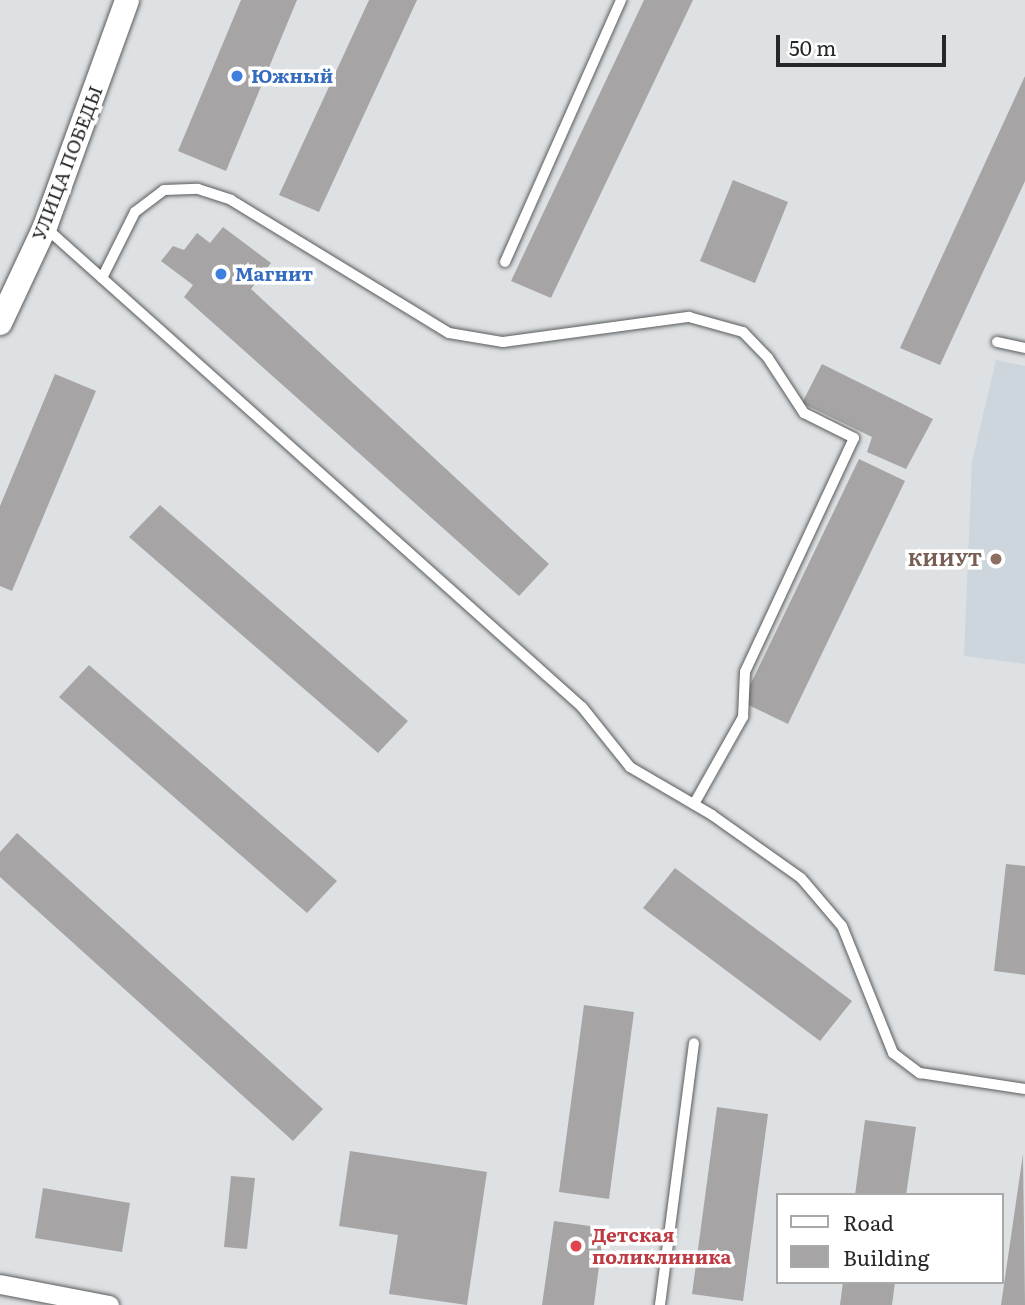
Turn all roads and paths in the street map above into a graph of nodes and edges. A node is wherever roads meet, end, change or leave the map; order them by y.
1 (127, 0) edge
2 (621, 0) edge
3 (45, 227) junction
4 (505, 262) dead end
5 (102, 278) junction
6 (0, 323) edge
7 (997, 342) dead end
8 (1025, 348) edge
9 (694, 804) junction
10 (694, 1043) dead end
11 (1025, 1089) edge
12 (0, 1284) edge
13 (108, 1305) edge
14 (660, 1305) edge

1 - 3 street, УЛИЦА ПОБЕДЫ
2 - 4 lane
3 - 5 lane
3 - 6 street, УЛИЦА ПОБЕДЫ
5 - 9 lane
5 - 9 lane
7 - 8 lane
9 - 11 lane
10 - 14 lane
12 - 13 street

